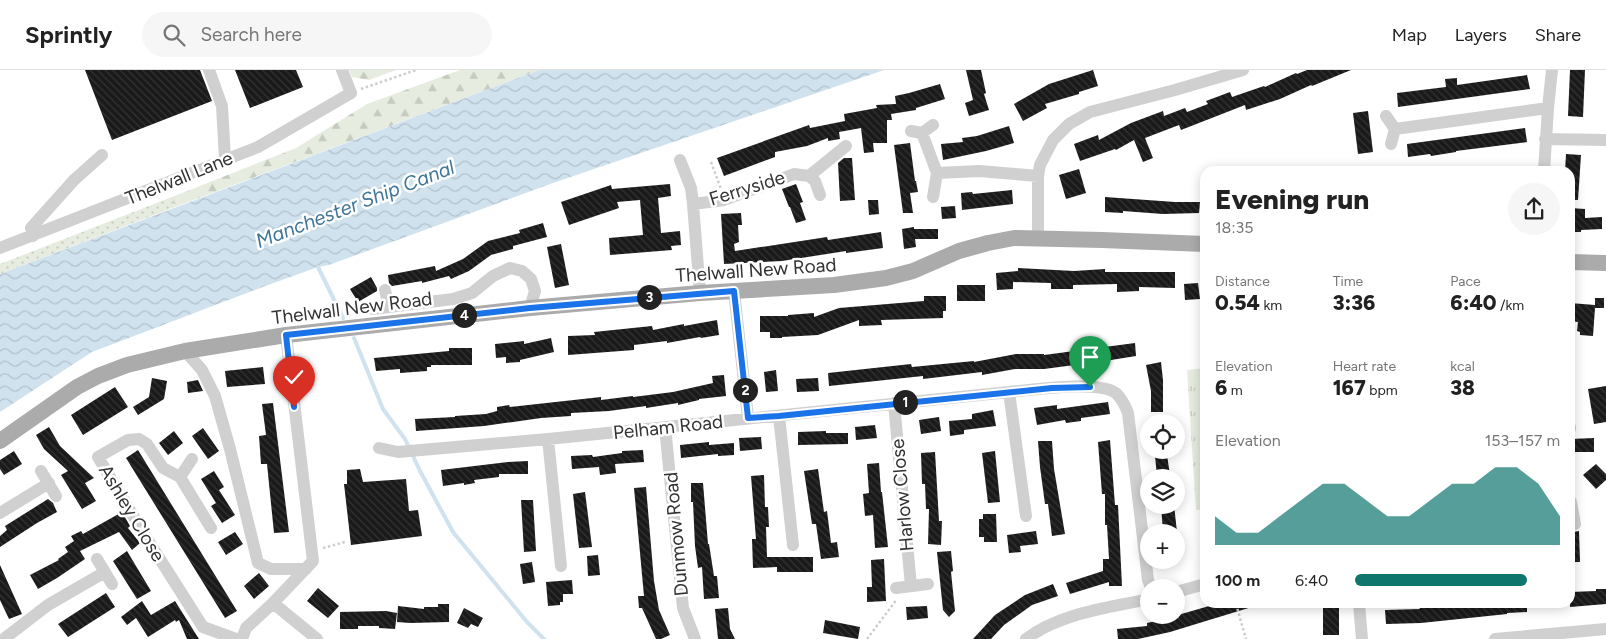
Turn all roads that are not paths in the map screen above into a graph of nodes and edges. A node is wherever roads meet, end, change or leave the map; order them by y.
1 (209, 70) edge
2 (342, 70) edge
3 (1243, 70) edge
4 (1552, 70) edge
5 (1548, 108) junction
6 (1386, 116) dead end
7 (1396, 129) junction
8 (922, 130) dead end
9 (1545, 139) junction
10 (1606, 140) edge
11 (1391, 144) dead end
12 (846, 146) dead end
13 (102, 155) dead end
14 (225, 159) junction
15 (680, 160) dead end
16 (1544, 166) edge
17 (937, 173) junction
18 (809, 176) junction
19 (1038, 176) junction
20 (820, 195) dead end
21 (933, 197) dead end
22 (693, 204) junction
23 (33, 236) junction
24 (1038, 238) junction
25 (1200, 244) edge
26 (0, 248) edge
27 (1575, 262) edge
28 (1606, 263) edge
29 (385, 290) dead end
30 (734, 291) junction
31 (700, 293) junction
32 (389, 307) junction
33 (530, 308) junction
34 (373, 309) dead end
35 (286, 335) junction
36 (184, 351) junction
37 (1009, 392) junction
38 (894, 403) junction
39 (779, 416) junction
40 (748, 418) junction
41 (665, 427) junction
42 (548, 439) junction
43 (0, 441) edge
44 (379, 448) dead end
45 (192, 459) dead end
46 (41, 471) dead end
47 (180, 477) junction
48 (48, 483) junction
49 (56, 496) dead end
50 (0, 513) edge
51 (1026, 516) dead end
52 (211, 528) dead end
53 (793, 545) dead end
54 (97, 559) dead end
55 (560, 566) dead end
56 (306, 569) junction
57 (105, 572) junction
58 (1148, 579) edge
59 (112, 584) dead end
60 (928, 584) dead end
61 (1200, 585) edge
62 (911, 586) junction
63 (896, 588) dead end
64 (1185, 590) edge
65 (1140, 601) edge
66 (273, 603) junction
67 (1359, 608) edge
68 (1606, 629) edge
69 (3, 636) edge
70 (236, 639) edge
71 (242, 639) edge
72 (317, 639) edge
73 (695, 639) edge
74 (1026, 639) edge
75 (1362, 639) edge
76 (1495, 639) edge

1 - 14 street
2 - 14 street, Thelwall Lane
3 - 19 street
4 - 5 street
5 - 7 street
5 - 9 street
6 - 7 street
7 - 11 street
8 - 17 street
9 - 10 street
9 - 16 street
12 - 18 street
13 - 23 street
14 - 23 street, Thelwall Lane
15 - 22 street, Ferryside
17 - 19 street
17 - 21 street
18 - 20 street, Ferryside
18 - 22 street, Ferryside
19 - 24 street
22 - 31 street, Ferryside
23 - 26 street, Thelwall Lane
24 - 25 main road, Thelwall New Road
24 - 30 main road, Thelwall New Road
27 - 28 main road
29 - 32 street
30 - 31 main road, Thelwall New Road
30 - 40 street
31 - 33 main road, Thelwall New Road
32 - 33 street
32 - 34 street
33 - 35 main road, Thelwall New Road
35 - 36 main road, Thelwall New Road
35 - 56 street
36 - 43 main road, Thelwall New Road
36 - 56 street
37 - 38 street, Pelham Road
37 - 51 street
37 - 58 street, Pelham Road
38 - 39 street, Pelham Road
38 - 62 street, Harlow Close
39 - 40 street, Pelham Road
39 - 53 street
40 - 41 street, Pelham Road
41 - 42 street, Pelham Road
41 - 73 street, Dunmow Road
42 - 44 street, Pelham Road
42 - 55 street
45 - 47 street
46 - 48 street
47 - 52 street, Ashley Close
47 - 70 street, Ashley Close
48 - 49 street
48 - 50 street
54 - 57 street
56 - 66 street
57 - 59 street
57 - 69 street
60 - 62 street
61 - 64 street
62 - 63 street
65 - 74 street
66 - 71 street
66 - 72 street
67 - 75 street
68 - 76 street

